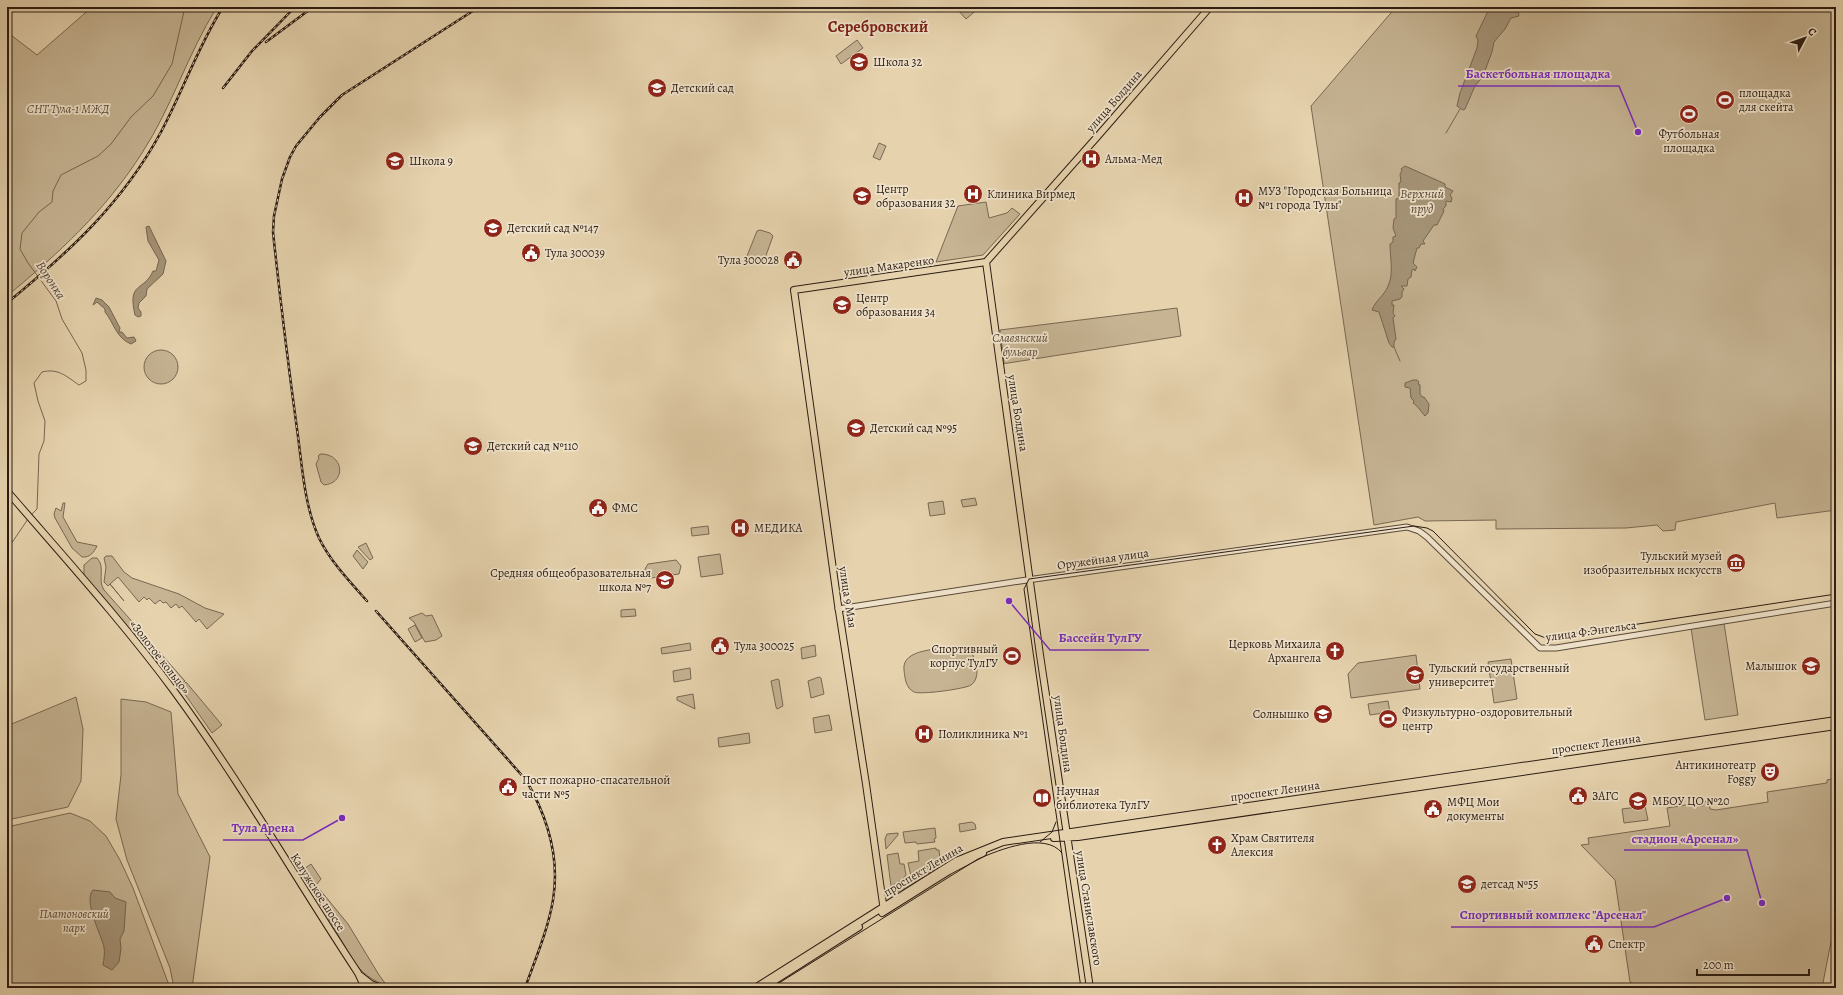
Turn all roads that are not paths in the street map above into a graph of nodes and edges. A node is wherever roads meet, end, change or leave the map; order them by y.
1 (1210, 7) edge
2 (986, 262) junction
3 (794, 290) joint
4 (7, 491) edge
5 (1370, 532) joint
6 (1031, 580) junction
7 (1836, 603) edge
8 (838, 609) junction
9 (1836, 720) edge
10 (1836, 726) edge
11 (1560, 763) junction
12 (249, 802) joint
13 (1066, 835) junction
14 (884, 909) junction
15 (358, 973) junction
16 (365, 988) edge
17 (381, 988) edge
18 (755, 988) edge
19 (764, 988) edge
20 (1090, 988) edge

1 - 2 main road, улица Болдина
2 - 3 main road, улица Макаренко
2 - 6 main road, улица Болдина
3 - 8 main road, улица 9 Мая
4 - 12 main road, «Золотое кольцо»
5 - 6 street, Оружейная улица
5 - 7 street, улица Ф.Энгельса
6 - 8 street, Оружейная улица
6 - 13 main road, улица Болдина
8 - 14 main road, улица 9 Мая
9 - 11 main road, проспект Ленина
10 - 11 main road, проспект Ленина
11 - 13 main road, проспект Ленина
12 - 15 main road, Калужское шоссе
13 - 14 main road, проспект Ленина
13 - 14 main road, проспект Ленина
13 - 20 main road, улица Станиславского
14 - 18 main road, проспект Ленина
14 - 19 main road, проспект Ленина
15 - 16 main road, Калужское шоссе
15 - 17 main road, Калужское шоссе

